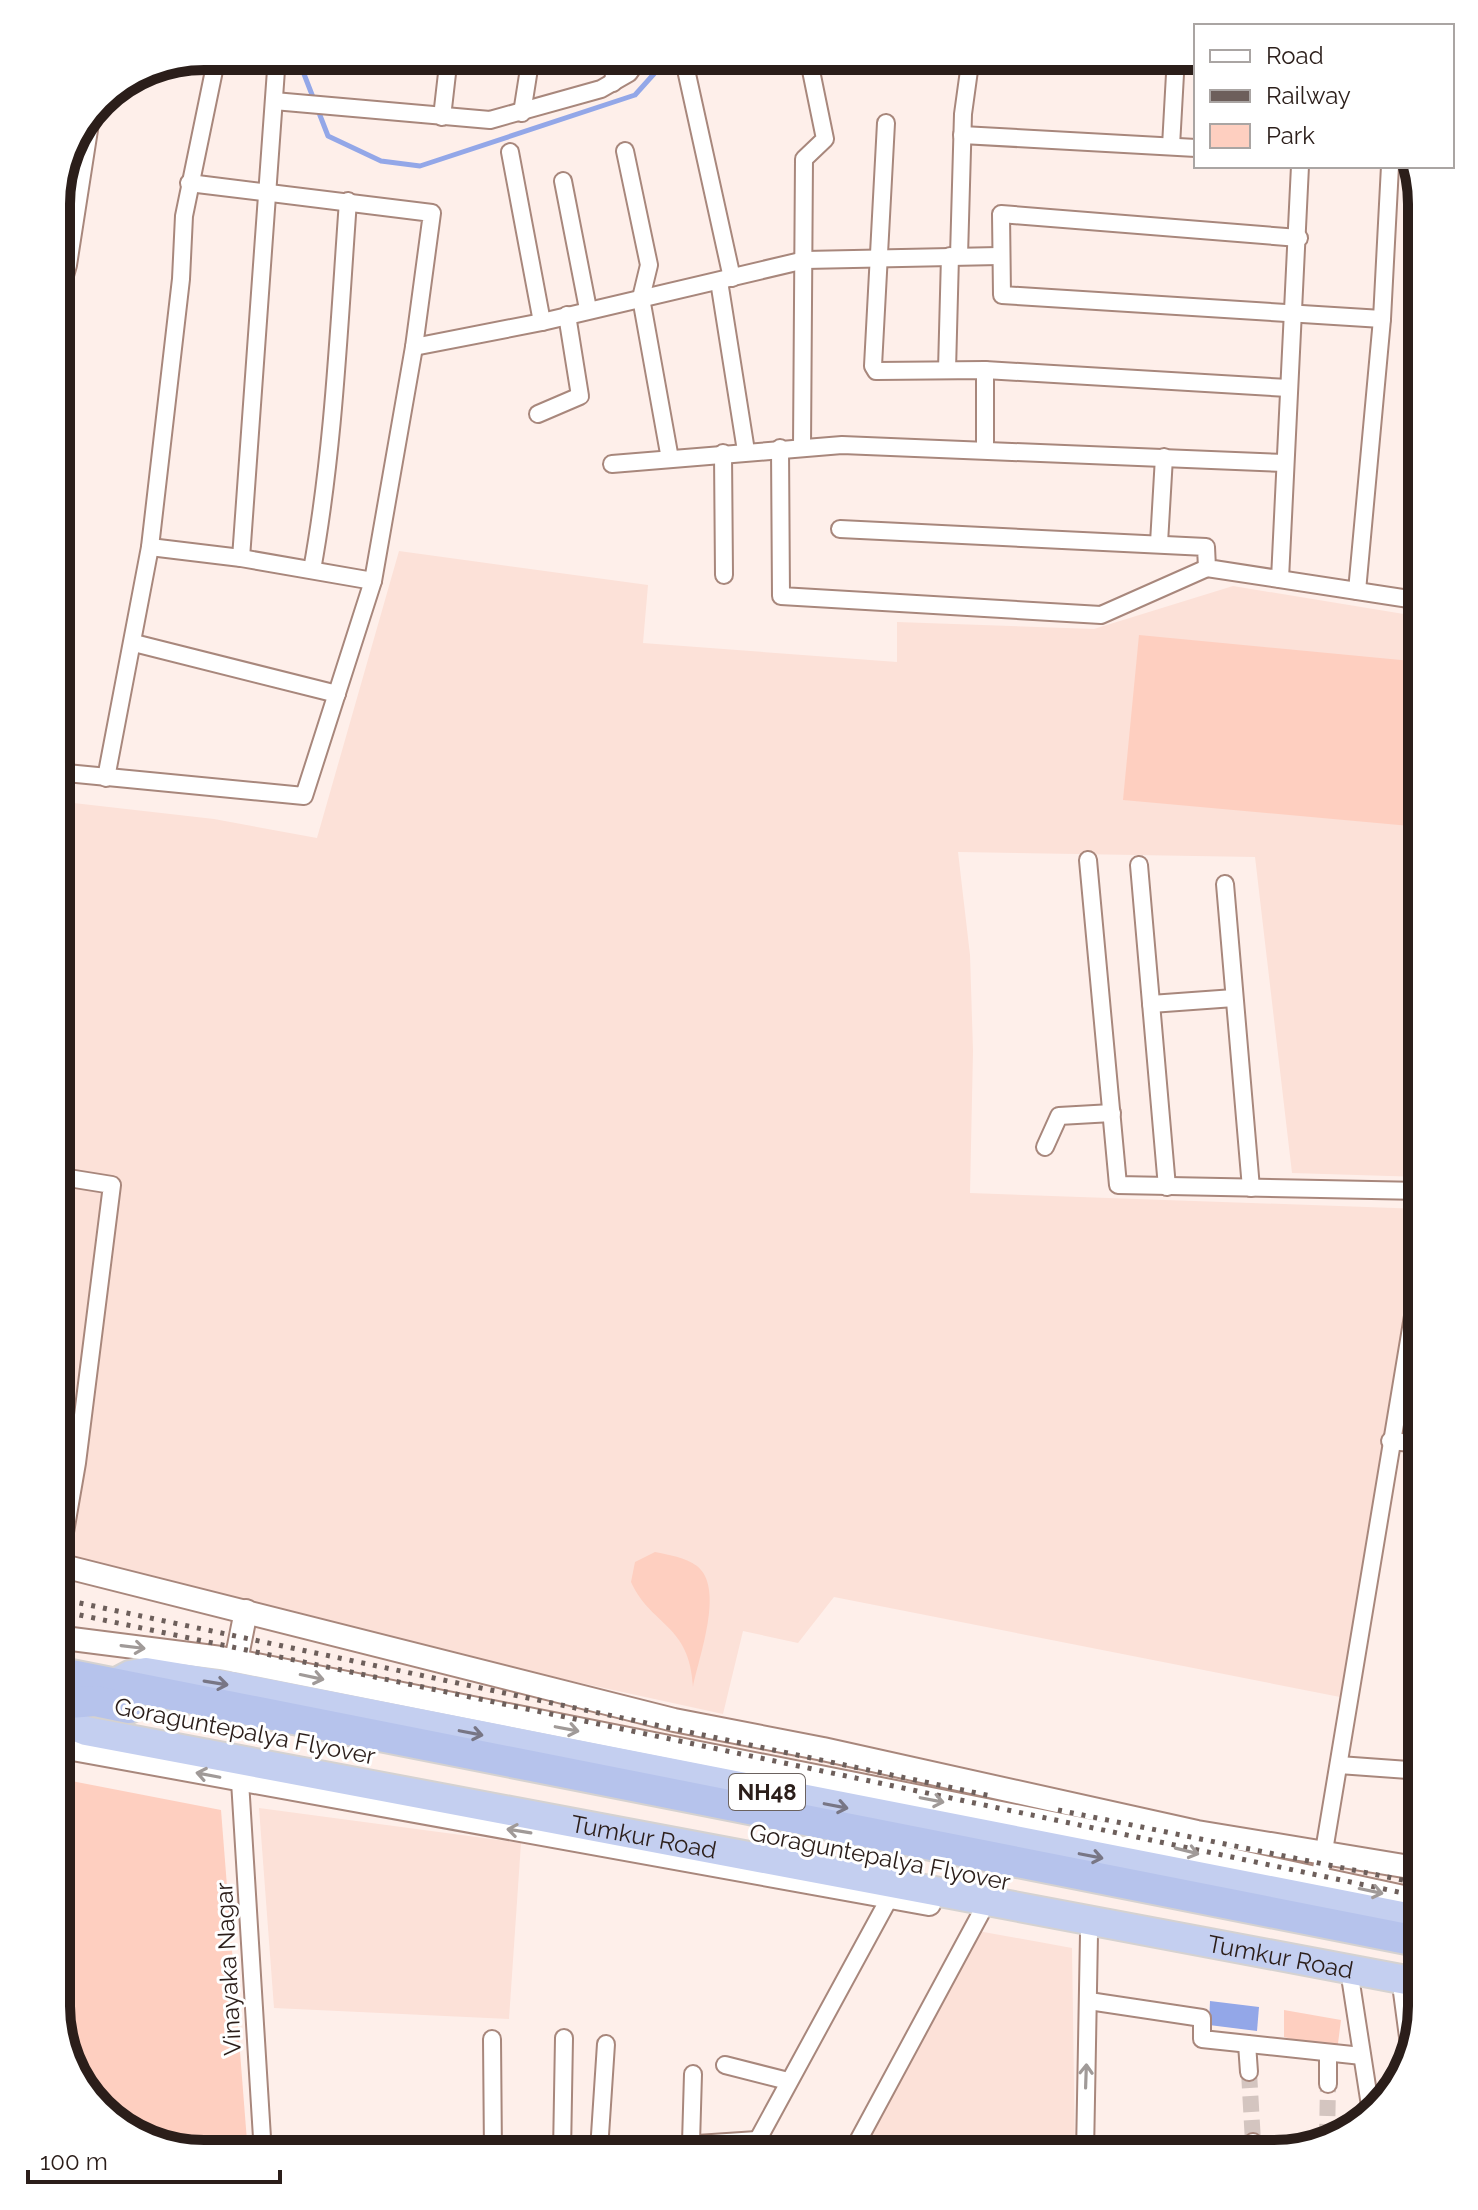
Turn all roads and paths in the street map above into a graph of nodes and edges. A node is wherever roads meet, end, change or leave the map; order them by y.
1 (214, 70) edge
2 (276, 70) edge
3 (447, 70) edge
4 (529, 70) edge
5 (614, 70) edge
6 (631, 70) edge
7 (686, 70) edge
8 (811, 70) edge
9 (969, 70) edge
10 (1175, 70) edge
11 (613, 83) junction
12 (274, 101) junction
13 (522, 113) junction
14 (442, 117) junction
15 (886, 123) dead end
16 (962, 135) junction
17 (88, 139) edge
18 (1171, 146) junction
19 (1194, 148) edge
20 (625, 151) dead end
21 (510, 152) dead end
22 (1300, 168) edge
23 (1390, 168) edge
24 (563, 181) dead end
25 (189, 183) junction
26 (269, 190) junction
27 (348, 201) junction
28 (1299, 238) junction
29 (70, 252) edge
30 (954, 256) junction
31 (999, 256) junction
32 (880, 258) junction
33 (805, 260) junction
34 (725, 279) junction
35 (641, 298) junction
36 (588, 309) junction
37 (1292, 314) junction
38 (567, 315) junction
39 (1382, 319) junction
40 (542, 322) junction
41 (414, 347) junction
42 (947, 370) junction
43 (985, 370) junction
44 (1288, 388) junction
45 (538, 414) dead end
46 (802, 447) junction
47 (780, 448) junction
48 (985, 450) junction
49 (746, 451) junction
50 (723, 453) junction
51 (1164, 457) junction
52 (670, 459) junction
53 (1285, 463) junction
54 (612, 464) dead end
55 (840, 529) dead end
56 (1159, 543) junction
57 (150, 547) junction
58 (241, 558) junction
59 (1207, 568) junction
60 (312, 570) junction
61 (724, 575) dead end
62 (1280, 579) junction
63 (373, 581) junction
64 (1357, 591) junction
65 (1408, 599) edge
66 (134, 643) junction
67 (337, 694) junction
68 (70, 774) edge
69 (106, 778) junction
70 (1088, 860) dead end
71 (1139, 865) dead end
72 (1225, 884) dead end
73 (1234, 998) junction
74 (1151, 1004) junction
75 (1112, 1113) junction
76 (1045, 1147) dead end
77 (70, 1178) edge
78 (1167, 1187) junction
79 (1251, 1188) junction
80 (1408, 1191) edge
81 (1408, 1340) edge
82 (1390, 1441) junction
83 (1408, 1443) edge
84 (70, 1504) edge
85 (70, 1576) edge
86 (246, 1611) junction
87 (70, 1639) edge
88 (236, 1661) junction
89 (70, 1678) edge
90 (104, 1692) junction
91 (70, 1700) edge
92 (70, 1725) edge
93 (70, 1749) edge
94 (1339, 1765) junction
95 (1408, 1770) edge
96 (240, 1781) junction
97 (1324, 1851) junction
98 (1408, 1866) edge
99 (1319, 1881) junction
100 (890, 1897) junction
101 (1408, 1898) edge
102 (981, 1913) junction
103 (1408, 1917) edge
104 (1089, 1934) junction
105 (1408, 1939) edge
106 (1408, 1960) edge
107 (1351, 1983) junction
108 (1408, 1989) edge
109 (1408, 1989) edge
110 (1089, 2001) junction
111 (564, 2038) dead end
112 (492, 2039) dead end
113 (606, 2044) dead end
114 (1247, 2044) junction
115 (1328, 2055) junction
116 (1362, 2056) junction
117 (725, 2065) dead end
118 (1249, 2072) tunnel mouth
119 (693, 2074) dead end
120 (788, 2081) junction
121 (1328, 2084) tunnel mouth
122 (1369, 2101) edge
123 (262, 2140) edge
124 (493, 2140) edge
125 (561, 2140) edge
126 (600, 2140) edge
127 (691, 2140) edge
128 (758, 2140) edge
129 (859, 2140) edge
130 (1085, 2140) edge

1 - 25 street
2 - 12 street
3 - 14 street
4 - 13 street
5 - 11 street
6 - 11 street
7 - 34 street
8 - 33 street
9 - 16 street
10 - 18 street
11 - 13 street
12 - 14 street
12 - 26 street
13 - 14 street
15 - 32 street
16 - 18 street
16 - 30 street
17 - 29 street
18 - 19 street
20 - 35 street
21 - 40 street
22 - 28 street
23 - 39 street
24 - 36 street
25 - 26 street
25 - 57 street
26 - 27 street
26 - 58 street
27 - 41 street
27 - 60 street
28 - 31 street
28 - 37 street
30 - 31 street
30 - 32 street
30 - 42 street
31 - 37 street
32 - 33 street
32 - 42 street
33 - 34 street
33 - 46 street
34 - 35 street
34 - 49 street
35 - 36 street
35 - 52 street
36 - 38 street
37 - 39 street
37 - 44 street
38 - 40 street
38 - 45 street
39 - 64 street
40 - 41 street
41 - 63 street
42 - 43 street
43 - 44 street
43 - 48 street
44 - 53 street
46 - 47 street
46 - 48 street
47 - 49 street
47 - 59 street
48 - 51 street
49 - 50 street
50 - 52 street
50 - 61 street
51 - 53 street
51 - 56 street
52 - 54 street
53 - 62 street
55 - 56 street
56 - 59 street
57 - 58 street
57 - 66 street
58 - 60 street
59 - 62 street
60 - 63 street
62 - 64 street
63 - 67 street
64 - 65 street
66 - 67 street
66 - 69 street
67 - 69 street
68 - 69 street
70 - 75 street
71 - 74 street
72 - 73 street
73 - 74 street
73 - 79 street
74 - 78 street
75 - 76 street
75 - 78 street
77 - 84 street
78 - 79 street
79 - 80 street
81 - 82 street
82 - 83 street
82 - 94 street
85 - 86 street
86 - 88 street
86 - 97 street
87 -> 88 street
88 -> 99 street
89 - 90 highway, NH48
90 - 91 highway, Goraguntepalya Flyover
90 -> 103 highway, NH48
90 - 105 highway, Goraguntepalya Flyover
90 - 106 highway, Goraguntepalya Flyover
92 - 108 highway, Tumkur Road
96 -> 93 street
94 - 95 street
94 - 97 street
100 -> 96 street
96 - 123 street, Vinayaka Nagar
97 - 98 street
97 - 99 street
99 -> 101 street
100 - 102 street
100 - 120 street
102 - 104 street
102 - 129 street
104 - 107 street
104 - 110 street
107 - 109 street
107 - 116 street
110 - 114 street
130 -> 110 street
111 - 125 street
112 - 124 street
113 - 126 street
114 - 115 street
114 - 118 street
115 - 116 street
115 - 121 street
116 - 122 street
117 - 120 street
119 - 127 street
120 - 128 street

